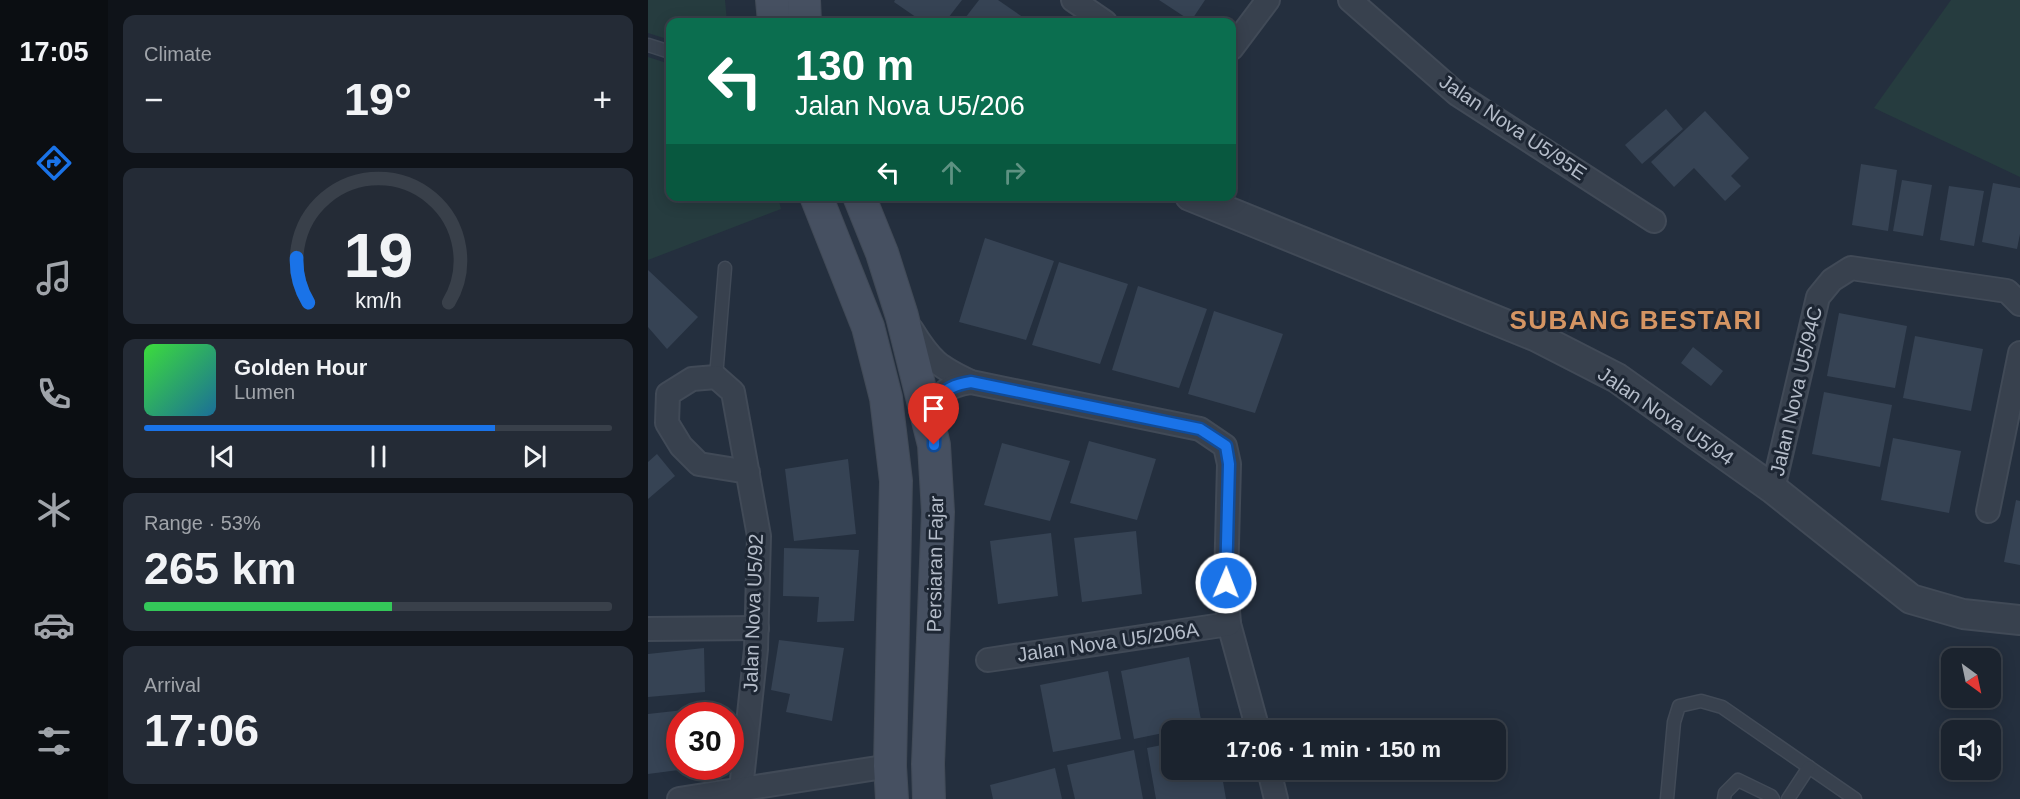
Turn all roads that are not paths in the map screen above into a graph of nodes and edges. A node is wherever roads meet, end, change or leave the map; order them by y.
1 (772, 0) edge
2 (804, 0) edge
3 (1073, 0) edge
4 (1268, 0) edge
5 (1350, 0) edge
6 (774, 18) edge
7 (806, 18) edge
8 (1099, 18) edge
9 (1236, 43) edge
10 (648, 45) edge
11 (666, 51) edge
12 (818, 201) edge
13 (861, 201) edge
14 (1202, 201) edge
15 (1654, 221) dead end
16 (725, 268) dead end
17 (2020, 304) edge
18 (902, 316) junction
19 (2020, 353) edge
20 (716, 377) junction
21 (971, 382) junction
22 (934, 445) junction
23 (748, 472) junction
24 (1773, 489) junction
25 (1988, 511) dead end
26 (2020, 620) edge
27 (1229, 624) junction
28 (757, 628) junction
29 (648, 629) edge
30 (988, 660) dead end
31 (1255, 720) edge
32 (890, 766) junction
33 (1809, 767) junction
34 (1272, 780) edge
35 (741, 789) junction
36 (1276, 797) edge
37 (679, 799) edge
38 (892, 799) edge
39 (929, 799) edge
40 (1667, 799) edge
41 (1724, 799) edge
42 (1773, 799) edge
43 (1788, 799) edge
44 (1855, 799) edge

1 - 6 main road
2 - 7 main road
3 - 8 street
4 - 9 street
5 - 15 street, Jalan Nova U5/95E
10 - 11 lane
12 - 32 main road
13 - 18 main road, Persiaran Fajar
14 - 24 street, Jalan Nova U5/94
16 - 20 lane
17 - 24 street, Jalan Nova U5/94C
18 - 21 street
18 - 22 main road, Persiaran Fajar
19 - 25 street
20 - 23 street, Jalan Nova U5/92
20 - 23 street
21 - 22 street
21 - 27 street
22 - 39 main road, Persiaran Fajar
23 - 28 street, Jalan Nova U5/92
24 - 26 street, Jalan Nova U5/94
27 - 30 street, Jalan Nova U5/206A
27 - 31 street
28 - 29 street
28 - 35 street, Jalan Nova U5/92
32 - 35 street
32 - 38 main road
33 - 40 lane
33 - 43 lane
33 - 44 lane
34 - 36 street
35 - 37 street
41 - 42 lane

